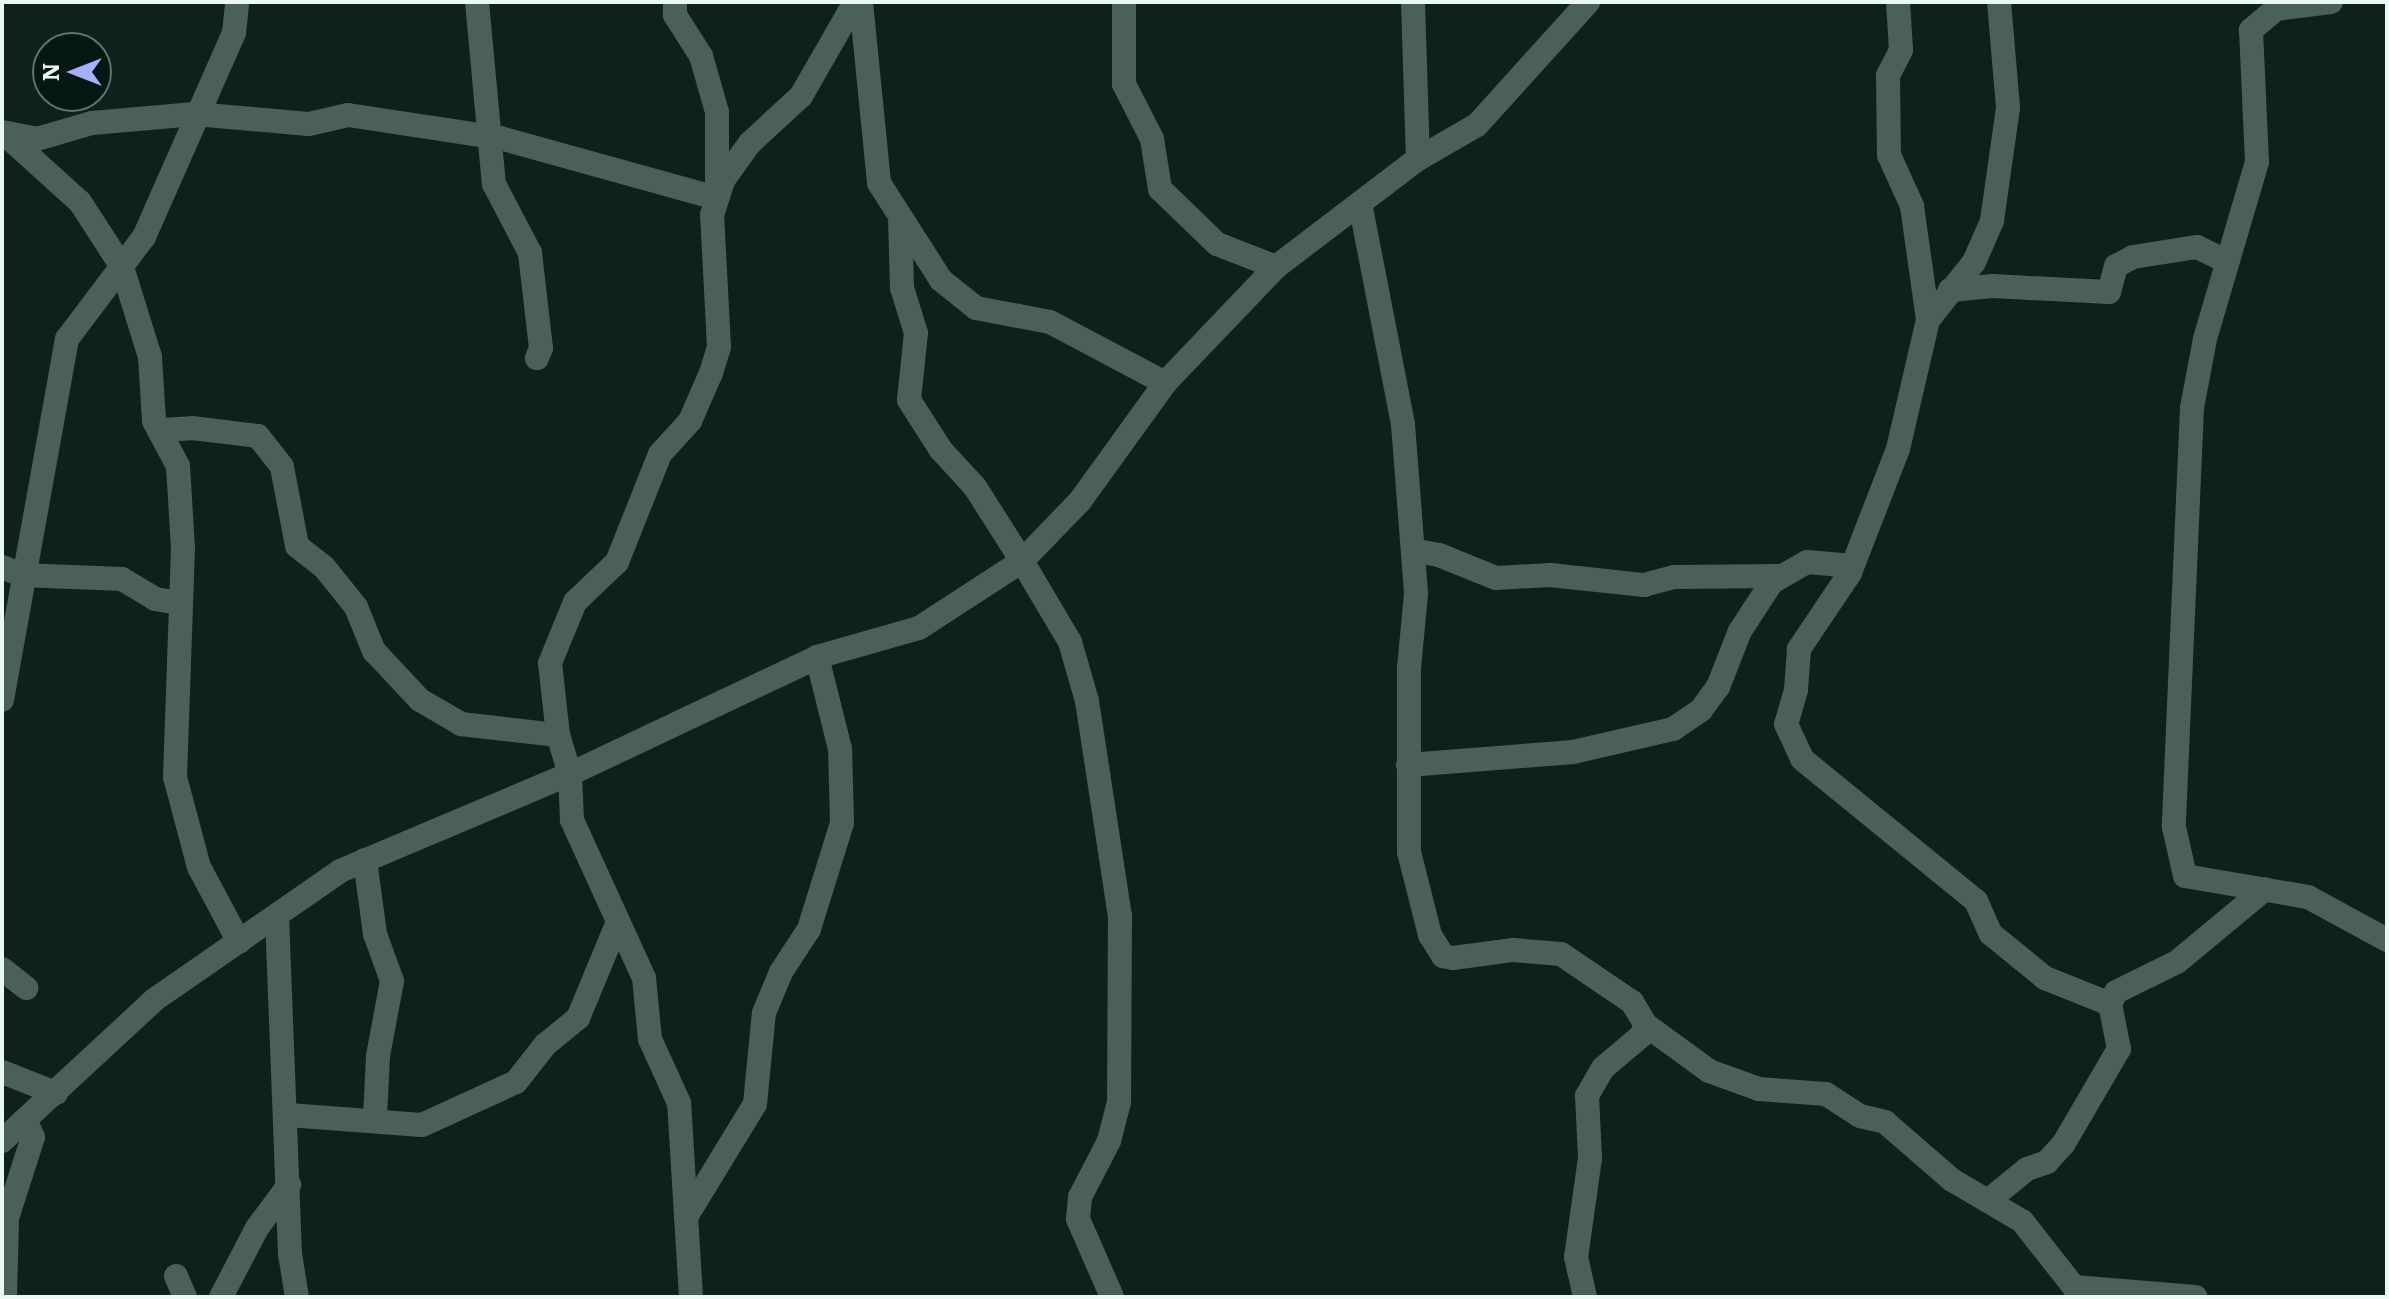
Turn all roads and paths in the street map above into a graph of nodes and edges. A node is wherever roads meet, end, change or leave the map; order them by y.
1 (237, 2) edge
2 (477, 2) edge
3 (675, 2) edge
4 (858, 2) edge
5 (1124, 2) edge
6 (1413, 2) edge
7 (1588, 2) edge
8 (1898, 2) edge
9 (1999, 2) edge
10 (2331, 2) edge
11 (2275, 5) edge
12 (195, 114) junction
13 (489, 138) junction
14 (4, 139) edge
15 (1418, 159) junction
16 (717, 198) junction
17 (1360, 203) junction
18 (900, 217) junction
19 (2226, 261) junction
20 (122, 267) junction
21 (1276, 267) junction
22 (1950, 290) junction
23 (1928, 320) junction
24 (537, 358) dead end
25 (1165, 383) junction
26 (159, 430) junction
27 (1413, 550) junction
28 (1022, 561) junction
29 (1842, 565) dead end
30 (12, 571) edge
31 (1779, 576) junction
32 (181, 603) junction
33 (817, 657) junction
34 (2, 700) edge
35 (558, 735) junction
36 (1408, 765) junction
37 (570, 774) junction
38 (365, 860) junction
39 (2265, 889) junction
40 (277, 916) junction
41 (618, 922) junction
42 (2387, 940) edge
43 (239, 942) junction
44 (2, 969) edge
45 (26, 988) dead end
46 (2110, 1004) junction
47 (1646, 1025) junction
48 (2, 1072) edge
49 (56, 1093) junction
50 (288, 1115) junction
51 (375, 1118) junction
52 (25, 1120) junction
53 (2, 1141) edge
54 (289, 1185) junction
55 (1989, 1200) junction
56 (685, 1219) junction
57 (5, 1297) edge
58 (221, 1297) edge
59 (297, 1297) edge
60 (691, 1297) edge
61 (1112, 1297) edge
62 (1585, 1297) edge
63 (2196, 1297) edge

1 - 12 street
2 - 13 street
3 - 16 street
4 - 16 street
4 - 18 street
5 - 21 street
6 - 15 street
7 - 15 street
8 - 23 street
9 - 22 street
10 - 11 street
11 - 19 street
12 - 13 street
12 - 14 street
12 - 20 street
13 - 16 street
13 - 24 street
14 - 20 street
15 - 17 street
16 - 35 street
17 - 21 street
17 - 27 street
18 - 25 street
18 - 28 street
19 - 22 street
19 - 39 street
20 - 26 street
20 - 30 street
21 - 25 street
22 - 23 street
23 - 46 street
25 - 28 street
26 - 32 street
26 - 35 street
27 - 31 street
27 - 36 street
28 - 33 street
28 - 61 street
29 - 31 street
30 - 32 street
30 - 34 street
31 - 36 street
32 - 43 street
33 - 37 street
33 - 56 street
35 - 37 street
36 - 47 street
37 - 38 street
37 - 41 street
38 - 40 street
38 - 51 street
39 - 42 street
39 - 46 street
40 - 43 street
40 - 50 street
41 - 51 street
41 - 56 street
43 - 49 street
44 - 45 street
46 - 55 street
47 - 55 street
47 - 62 street
48 - 49 street
49 - 52 street
50 - 51 street
50 - 54 street
52 - 53 street
52 - 57 street
54 - 58 street
54 - 59 street
55 - 63 street
56 - 60 street

